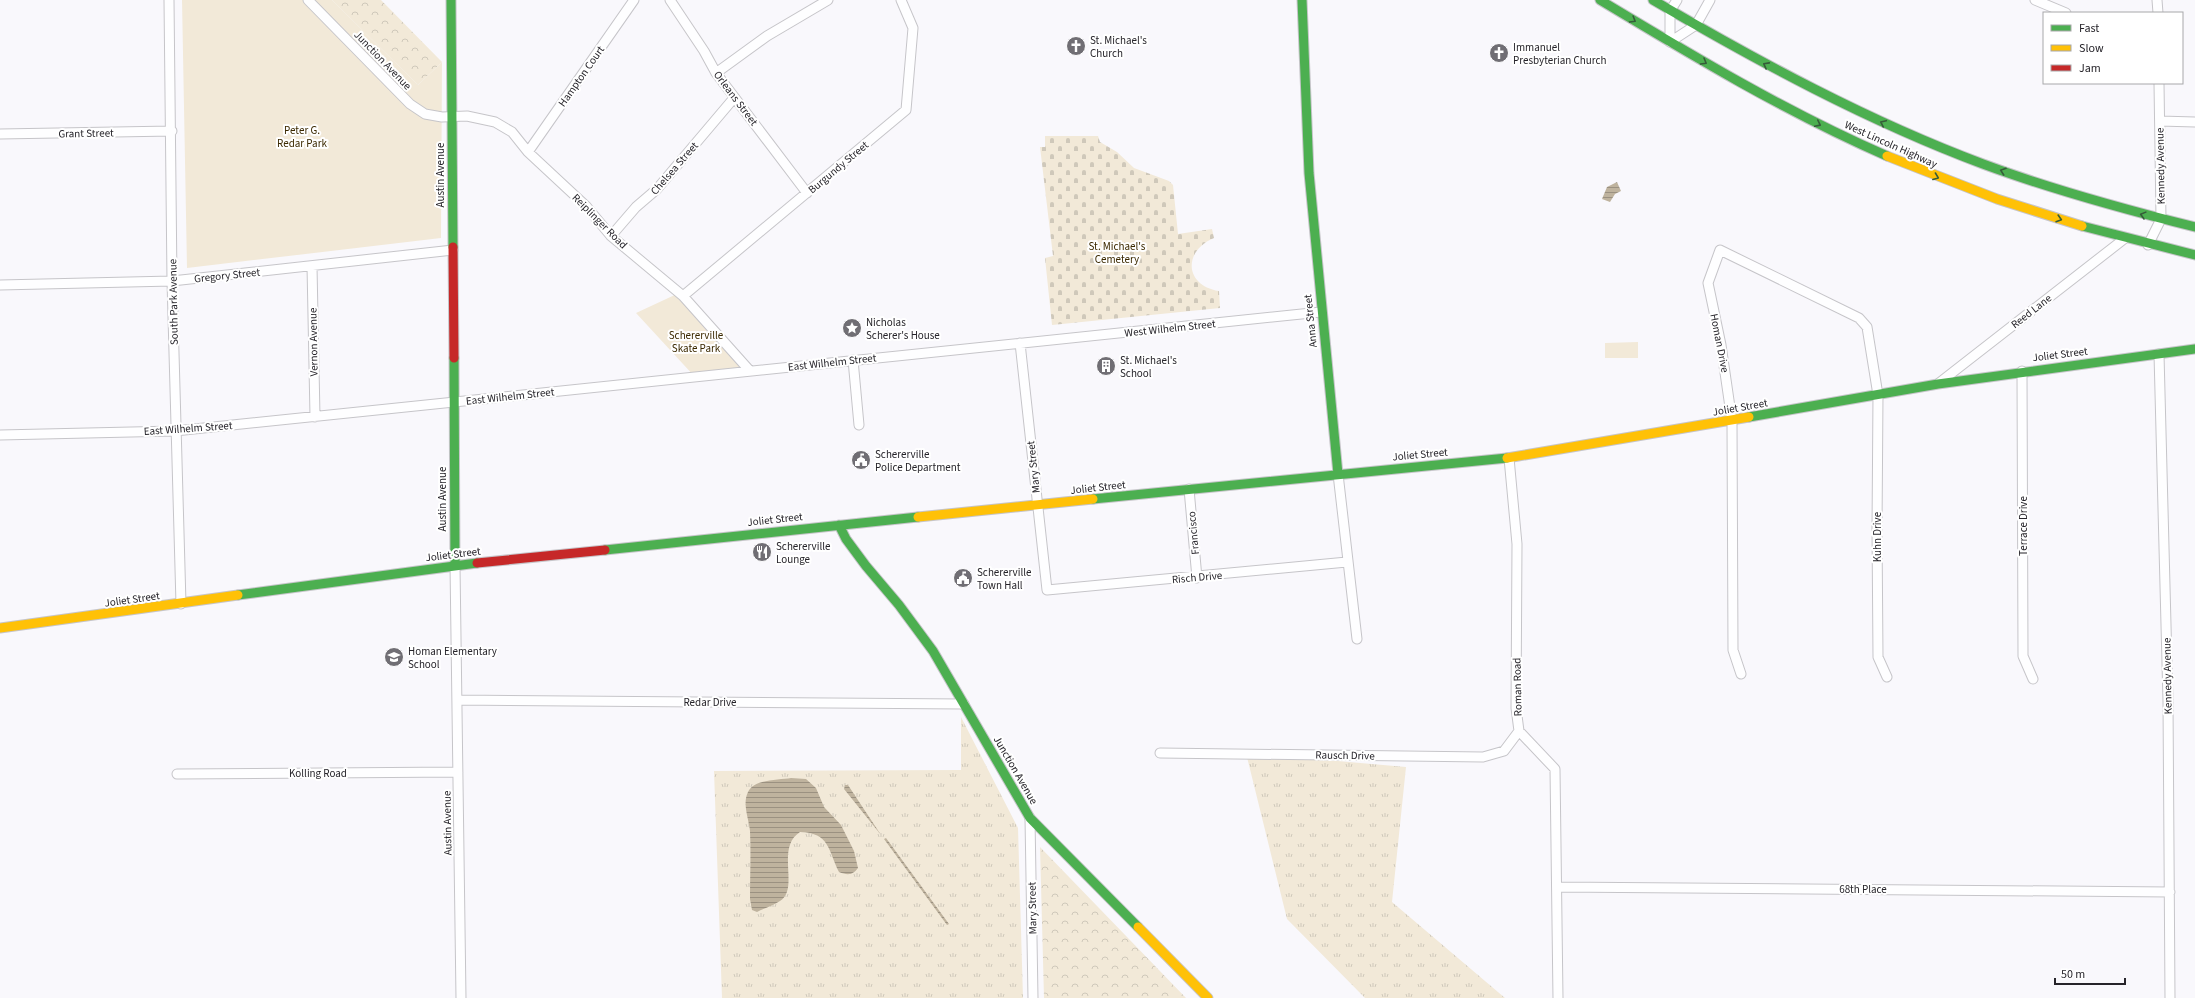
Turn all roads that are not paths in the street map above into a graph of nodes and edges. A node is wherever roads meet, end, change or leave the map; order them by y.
1 (169, 0) edge
2 (308, 0) edge
3 (451, 0) edge
4 (634, 0) edge
5 (670, 0) edge
6 (828, 0) edge
7 (901, 0) edge
8 (1302, 0) edge
9 (1600, 0) edge
10 (1653, 0) edge
11 (1677, 0) edge
12 (1710, 0) edge
13 (2035, 0) edge
14 (2157, 0) edge
15 (1670, 10) junction
16 (2064, 12) edge
17 (2158, 12) edge
18 (1696, 25) junction
19 (1670, 42) junction
20 (716, 73) junction
21 (2159, 84) edge
22 (734, 98) junction
23 (452, 116) junction
24 (2160, 121) junction
25 (2195, 122) edge
26 (172, 131) junction
27 (0, 134) edge
28 (528, 152) junction
29 (807, 193) junction
30 (2161, 219) junction
31 (2195, 227) edge
32 (611, 236) junction
33 (2124, 239) junction
34 (2148, 245) junction
35 (453, 250) junction
36 (2195, 255) edge
37 (312, 266) junction
38 (172, 281) junction
39 (0, 286) edge
40 (683, 296) junction
41 (1321, 312) junction
42 (1020, 343) junction
43 (2195, 349) edge
44 (2159, 354) junction
45 (853, 360) junction
46 (750, 371) junction
47 (2022, 371) junction
48 (1938, 384) junction
49 (1878, 395) junction
50 (454, 402) junction
51 (315, 417) junction
52 (1732, 421) junction
53 (859, 425) dead end
54 (175, 431) junction
55 (0, 435) edge
56 (1510, 458) junction
57 (1338, 474) junction
58 (1189, 489) junction
59 (1038, 505) junction
60 (839, 525) junction
61 (1347, 562) junction
62 (455, 565) junction
63 (1197, 578) junction
64 (1047, 590) joint
65 (181, 604) junction
66 (0, 628) edge
67 (1357, 639) dead end
68 (1741, 674) dead end
69 (1887, 677) dead end
70 (2033, 679) dead end
71 (457, 700) junction
72 (964, 704) junction
73 (1519, 731) junction
74 (1160, 753) dead end
75 (458, 772) junction
76 (177, 774) dead end
77 (1030, 818) junction
78 (1557, 888) junction
79 (2170, 892) junction
80 (461, 998) edge
81 (1033, 998) edge
82 (1208, 998) edge
83 (1558, 998) edge
84 (2170, 998) edge

1 - 26 street, South Park Avenue
2 - 23 street, Junction Avenue
3 - 23 street, Austin Avenue
4 - 28 street, Hampton Court
5 - 20 street, Orleans Street
6 - 20 street
7 - 29 street, Burgundy Street
8 - 41 street, Anna Street
9 -> 19 street, West Lincoln Highway
10 - 15 street, West Lincoln Highway
11 - 15 street
12 - 18 street
13 - 16 street
14 - 17 street
15 - 18 street, West Lincoln Highway
15 - 19 street
18 - 19 street
30 -> 18 street, West Lincoln Highway
19 -> 33 street, West Lincoln Highway
20 - 22 street, Orleans Street
21 - 24 street, Kennedy Avenue
22 - 29 street, Orleans Street
22 - 32 street, Chelsea Street
23 - 28 street, Reiplinger Road
23 - 35 street, Austin Avenue
24 - 25 street
24 - 30 street, Kennedy Avenue
26 - 27 street, Grant Street
26 - 38 street, South Park Avenue
28 - 32 street, Reiplinger Road
29 - 40 street, Burgundy Street
30 - 31 street, West Lincoln Highway
30 - 34 street, Kennedy Avenue
32 - 40 street, Reiplinger Road
33 - 34 street, West Lincoln Highway
33 - 48 street, Reed Lane
34 - 36 street, West Lincoln Highway
35 - 37 street, Gregory Street
35 - 50 street, Austin Avenue
37 - 38 street, Gregory Street
37 - 51 street, Vernon Avenue
38 - 39 street, Gregory Street
38 - 54 street, South Park Avenue
40 - 46 street, Reiplinger Road
41 - 42 street, West Wilhelm Street
41 - 57 street, Anna Street
42 - 45 street, East Wilhelm Street
42 - 59 street, Mary Street
43 - 44 street, Joliet Street
44 - 47 street, Joliet Street
44 - 79 street, Kennedy Avenue
45 - 46 street, East Wilhelm Street
45 - 53 street
46 - 50 street, East Wilhelm Street
47 - 48 street, Joliet Street
47 - 70 street, Terrace Drive
48 - 49 street, Joliet Street
49 - 52 street, Joliet Street
49 - 52 street, Homan Drive
49 - 69 street, Kuhn Drive
50 - 51 street, East Wilhelm Street
50 - 62 street, Austin Avenue
51 - 54 street, East Wilhelm Street
52 - 56 street, Joliet Street
52 - 68 street, Homan Drive
54 - 55 street, East Wilhelm Street
54 - 65 street, South Park Avenue
56 - 57 street, Joliet Street
56 - 73 street, Roman Road
57 - 58 street, Joliet Street
57 - 61 street, Anna Street
58 - 59 street, Joliet Street
58 - 63 street, Francisco
59 - 60 street, Joliet Street
59 - 64 street, Mary Street
60 - 62 street, Joliet Street
60 - 72 street, Junction Avenue
61 - 63 street, Risch Drive
61 - 67 street, Anna Street
62 - 65 street, Joliet Street
62 - 71 street, Austin Avenue
63 - 64 street, Risch Drive
65 - 66 street, Joliet Street
71 - 72 street, Redar Drive
71 - 75 street, Austin Avenue
72 - 77 street, Junction Avenue
73 - 74 street, Rausch Drive
73 - 78 street, Roman Road
75 - 76 street, Kolling Road
75 - 80 street, Austin Avenue
77 - 81 street, Mary Street
77 - 82 street, Junction Avenue
78 - 79 street, 68th Place
78 - 83 street, Roman Road
79 - 84 street, Kennedy Avenue

